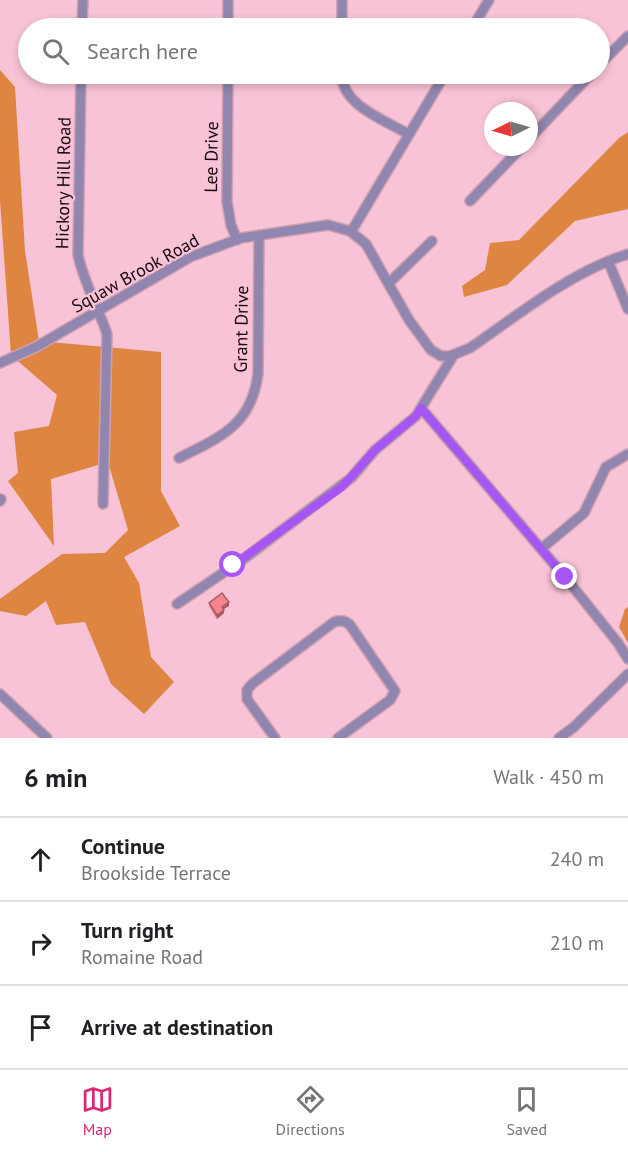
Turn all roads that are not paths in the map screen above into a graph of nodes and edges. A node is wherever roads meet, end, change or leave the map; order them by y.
1 (83, 0) edge
2 (228, 0) edge
3 (342, 0) edge
4 (489, 0) edge
5 (82, 18) edge
6 (228, 18) edge
7 (342, 18) edge
8 (478, 18) edge
9 (628, 36) edge
10 (610, 54) edge
11 (81, 84) edge
12 (228, 84) edge
13 (343, 84) edge
14 (439, 84) edge
15 (581, 84) edge
16 (538, 130) edge
17 (408, 134) junction
18 (513, 156) edge
19 (470, 201) dead end
20 (351, 232) junction
21 (259, 235) junction
22 (237, 240) junction
23 (432, 241) dead end
24 (628, 254) edge
25 (608, 261) junction
26 (389, 284) junction
27 (628, 309) edge
28 (99, 311) junction
29 (453, 356) junction
30 (0, 363) edge
31 (421, 408) junction
32 (628, 454) edge
33 (179, 458) dead end
34 (103, 504) dead end
35 (542, 549) junction
36 (177, 604) dead end
37 (628, 659) edge
38 (628, 674) edge
39 (0, 694) edge
40 (47, 738) edge
41 (275, 738) edge
42 (338, 738) edge
43 (559, 738) edge

1 - 5 street
2 - 6 street
3 - 7 street
4 - 8 street
9 - 10 street
11 - 28 street, Hickory Hill Road
12 - 22 street, Lee Drive
13 - 17 street
14 - 17 street
15 - 16 street
17 - 20 street
18 - 19 street
20 - 21 street, Squaw Brook Road
20 - 26 street
21 - 22 street, Squaw Brook Road
21 - 33 street, Grant Drive
22 - 28 street, Squaw Brook Road
23 - 26 street
24 - 25 street
25 - 27 street
25 - 29 street
26 - 29 street
28 - 30 street, Squaw Brook Road
28 - 34 street, Hickory Hill Road
29 - 31 street
31 - 35 street
31 - 36 street
32 - 35 street
35 - 37 street
38 - 43 street
39 - 40 street
41 - 42 street

